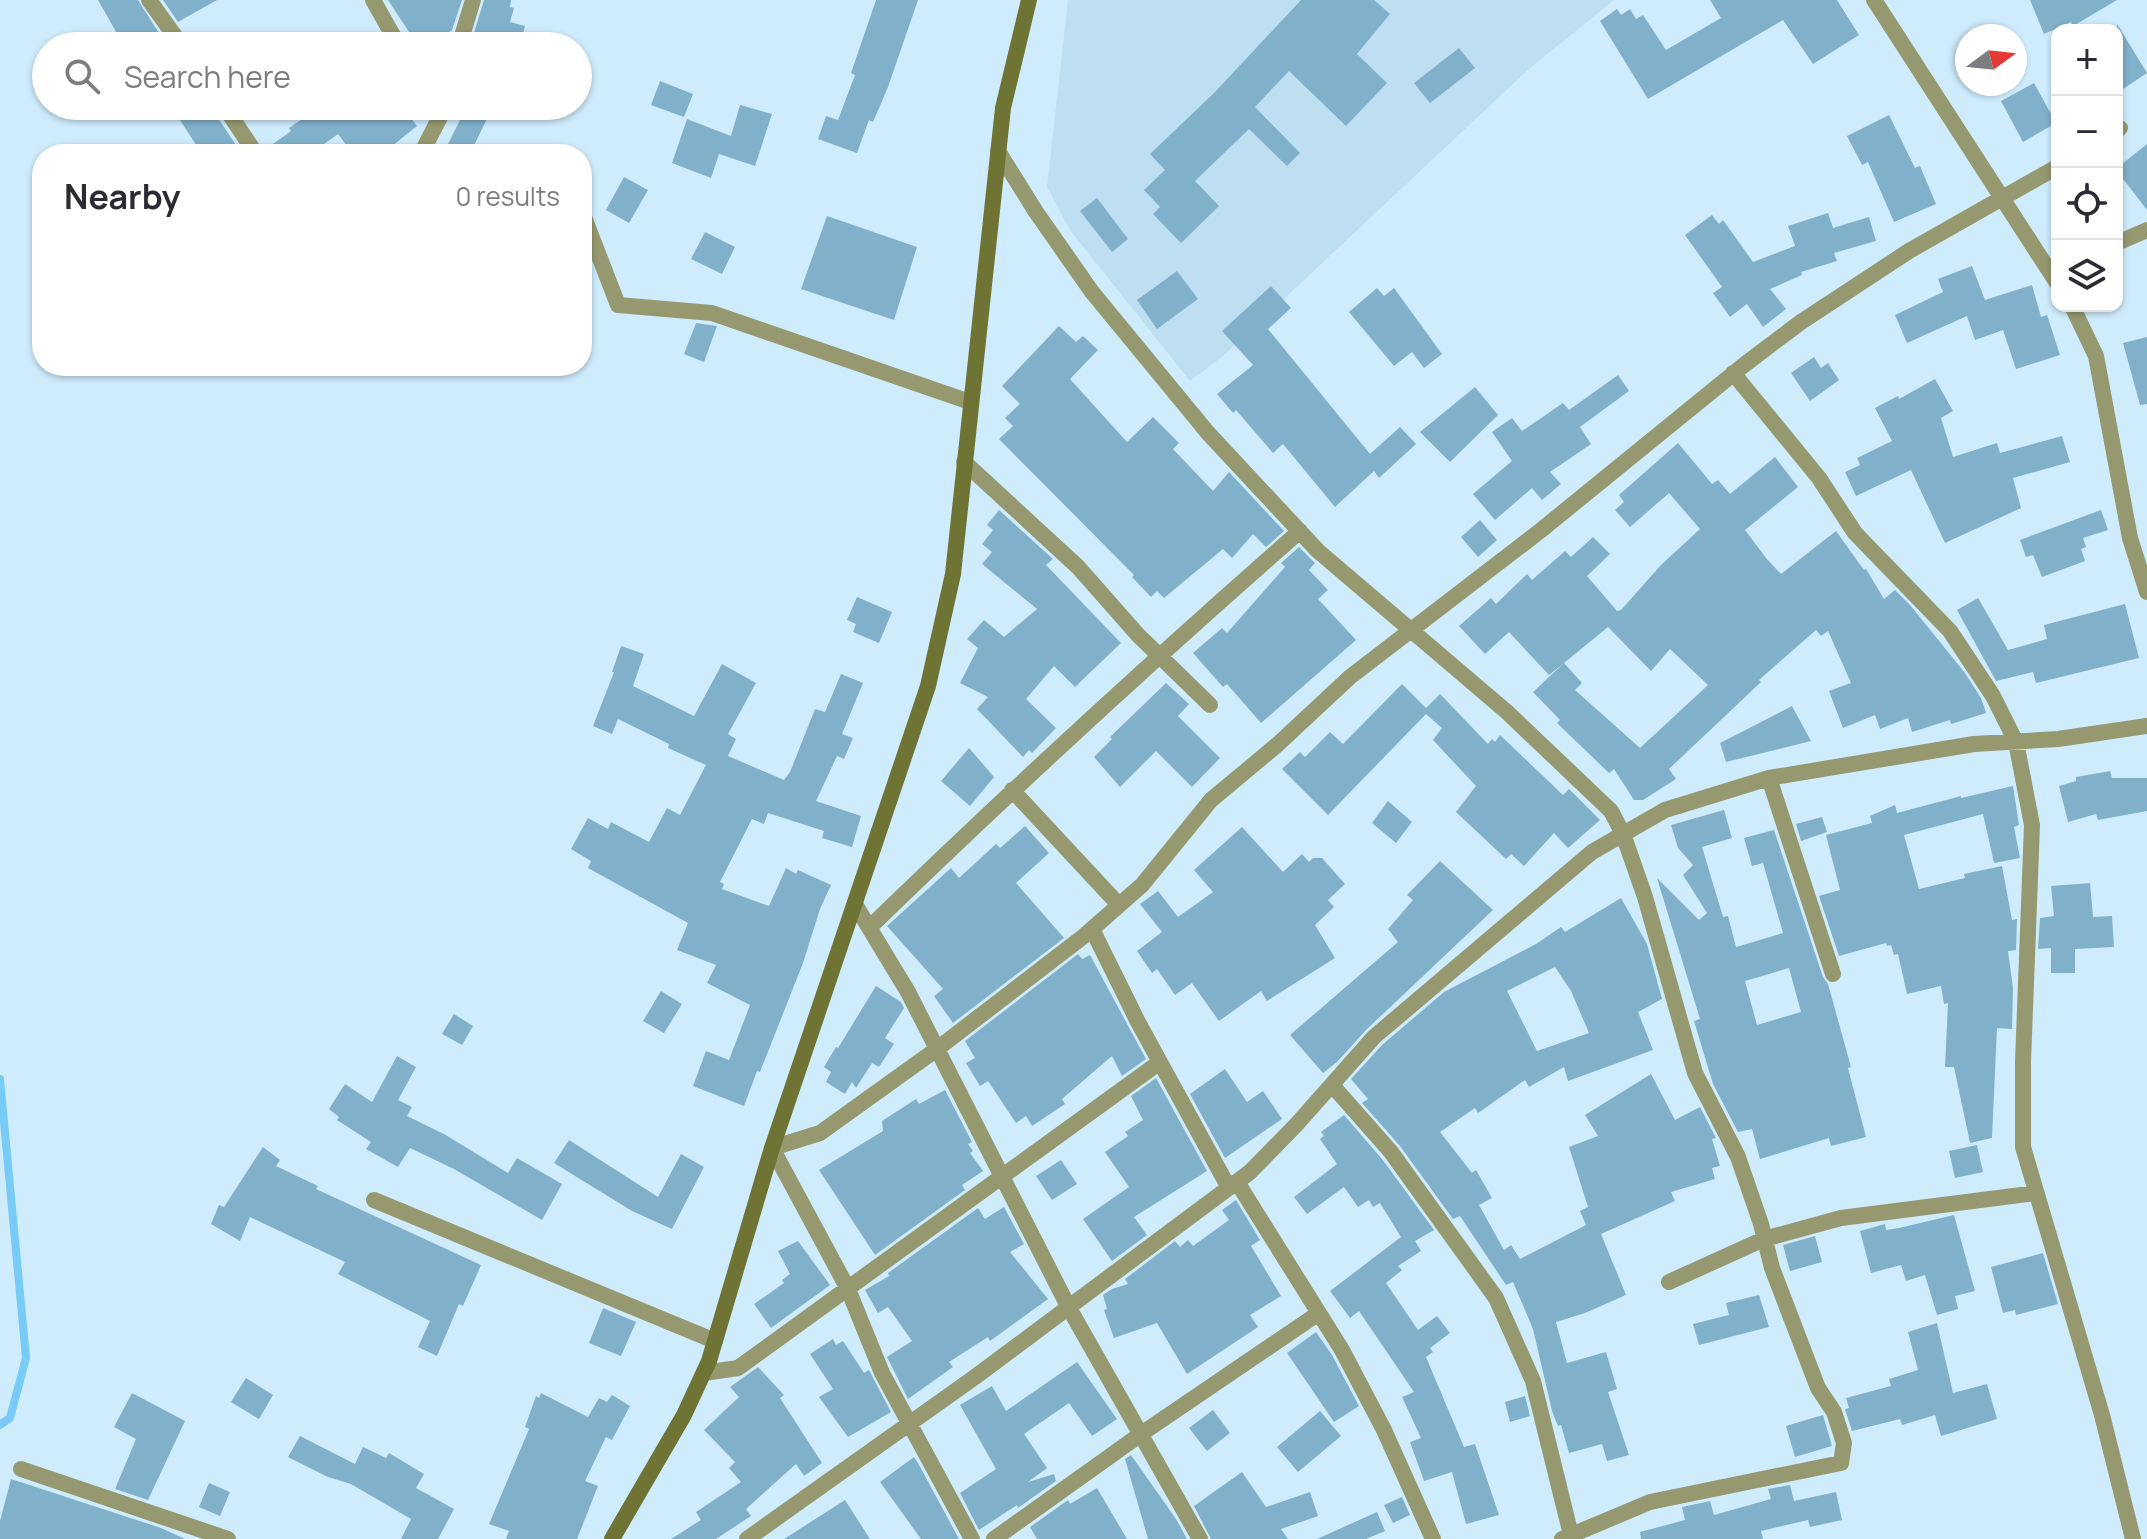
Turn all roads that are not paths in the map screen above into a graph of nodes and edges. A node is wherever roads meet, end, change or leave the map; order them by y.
1 (149, 0) edge
2 (373, 0) edge
3 (473, 0) edge
4 (1029, 0) edge
5 (1874, 0) edge
6 (172, 32) edge
7 (391, 32) edge
8 (463, 32) edge
9 (233, 120) edge
10 (435, 120) edge
11 (249, 144) edge
12 (425, 144) edge
13 (998, 151) junction
14 (2055, 168) edge
15 (2003, 200) junction
16 (2147, 230) edge
17 (592, 238) edge
18 (2123, 240) edge
19 (2051, 262) edge
20 (2075, 312) edge
21 (1733, 373) junction
22 (970, 402) junction
23 (964, 462) junction
24 (1300, 531) junction
25 (2147, 592) edge
26 (1410, 631) junction
27 (1159, 655) junction
28 (1210, 705) dead end
29 (2147, 726) edge
30 (2016, 742) junction
31 (1769, 778) junction
32 (1012, 790) junction
33 (1623, 834) junction
34 (1119, 905) junction
35 (856, 906) junction
36 (869, 928) junction
37 (1092, 929) junction
38 (1833, 974) dead end
39 (937, 1049) junction
40 (1160, 1062) junction
41 (1332, 1085) junction
42 (772, 1148) junction
43 (1003, 1177) junction
44 (1233, 1185) junction
45 (2036, 1193) junction
46 (374, 1200) dead end
47 (1764, 1239) junction
48 (1669, 1282) dead end
49 (848, 1289) junction
50 (1069, 1308) junction
51 (1319, 1313) junction
52 (715, 1341) junction
53 (704, 1373) junction
54 (909, 1425) junction
55 (1141, 1434) junction
56 (21, 1469) dead end
57 (1566, 1537) edge
58 (228, 1539) edge
59 (612, 1539) edge
60 (747, 1539) edge
61 (972, 1539) edge
62 (994, 1539) edge
63 (1200, 1539) edge
64 (1433, 1539) edge
65 (2133, 1539) edge

1 - 6 street
2 - 7 street
3 - 8 street
4 - 13 main road
5 - 15 street
9 - 11 street
10 - 12 street
13 - 22 main road
13 - 24 street
14 - 15 street
15 - 19 street
15 - 21 street
16 - 18 street
17 - 22 street
20 - 25 street
21 - 26 street
21 - 30 street
22 - 23 main road
23 - 27 street
23 - 35 main road
24 - 26 street
24 - 27 street
26 - 33 street
26 - 34 street
27 - 28 street
27 - 32 street
29 - 30 street
30 - 31 street
30 - 45 street
31 - 33 street
31 - 38 street
32 - 34 street
32 - 36 street
33 - 41 street
33 - 47 street
34 - 37 street
35 - 36 street
35 - 42 main road
36 - 39 street
37 - 39 street
37 - 40 street
39 - 42 street
39 - 43 street
40 - 43 street
40 - 44 street
41 - 44 street
41 - 57 street
42 - 49 street
42 - 52 main road
43 - 49 street
43 - 50 street
44 - 50 street
44 - 51 street
45 - 47 street
45 - 65 street
46 - 52 street
47 - 48 street
47 - 57 street
49 - 53 street
49 - 54 street
50 - 54 street
50 - 55 street
51 - 55 street
51 - 64 street
52 - 53 main road
53 - 59 main road
54 - 60 street
54 - 61 street
55 - 62 street
55 - 63 street
56 - 58 street

